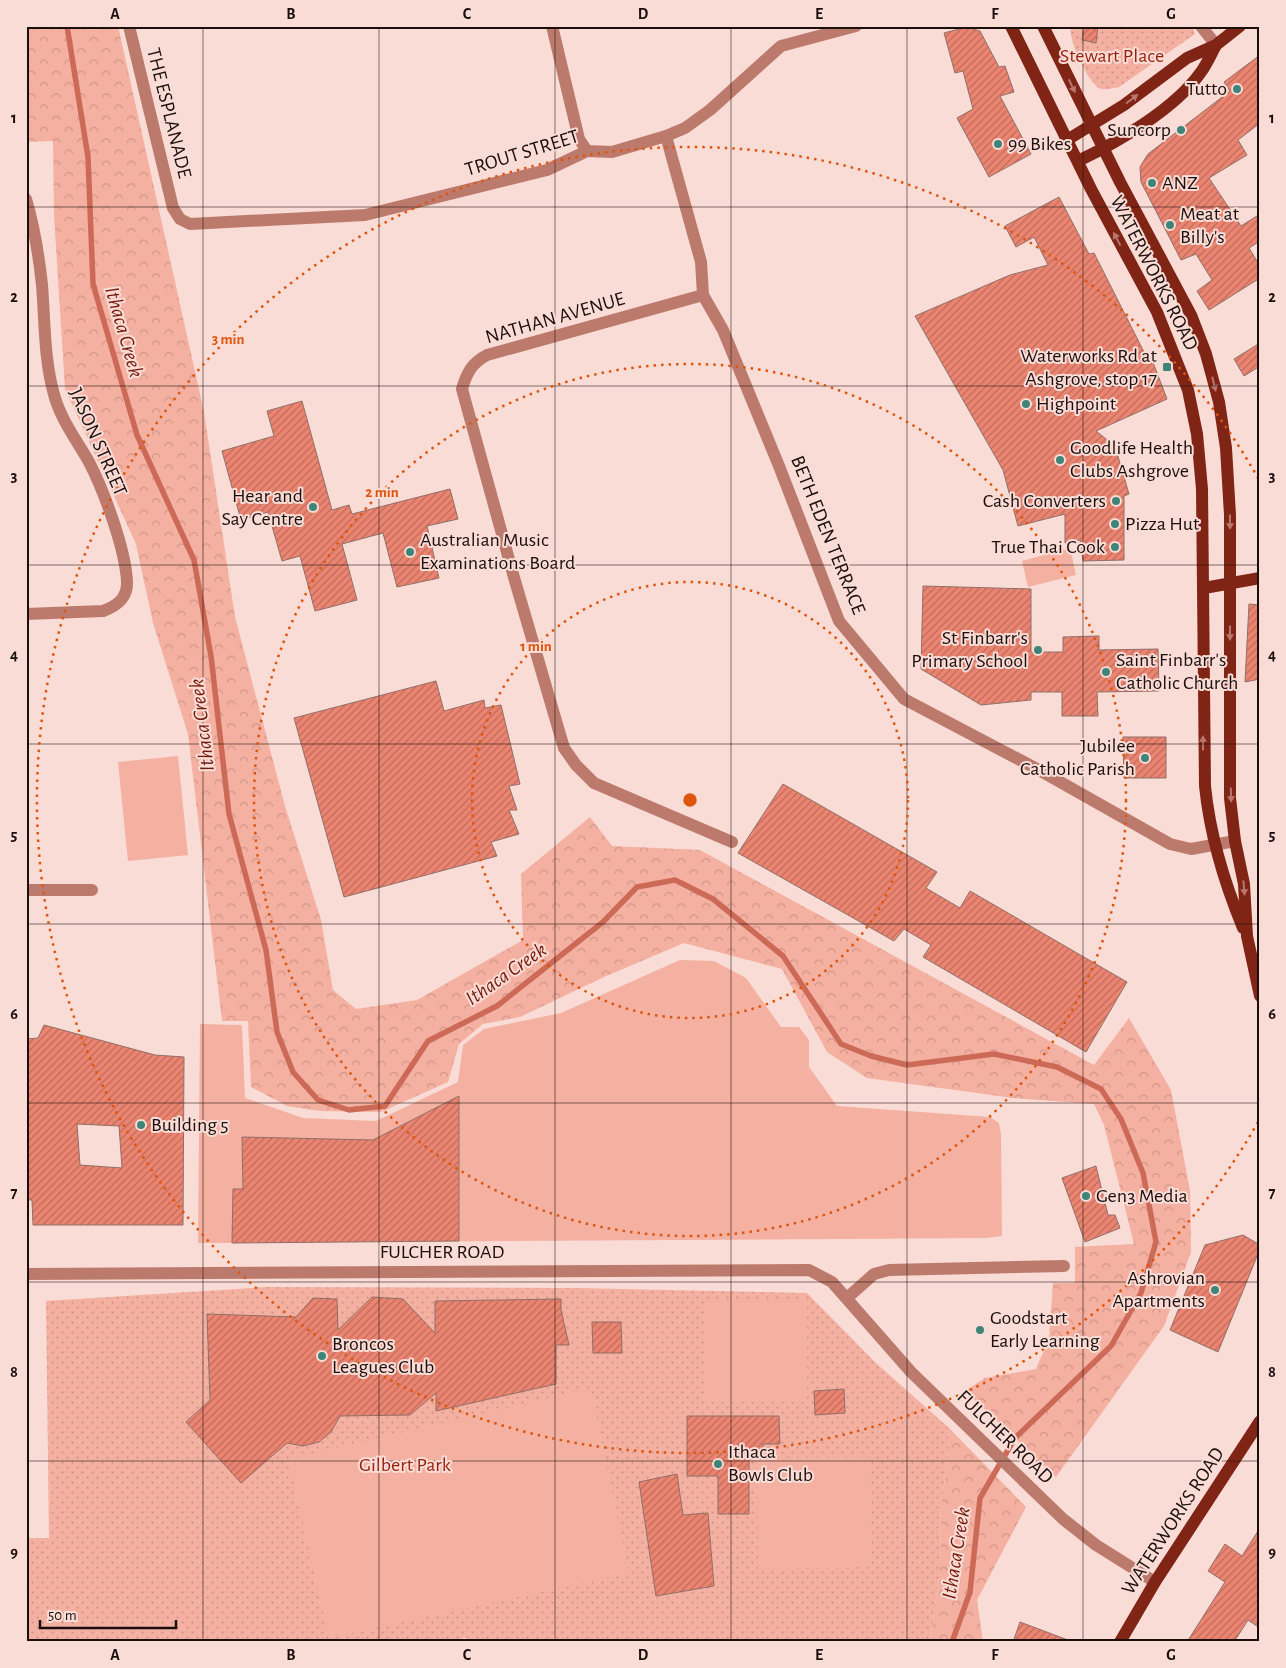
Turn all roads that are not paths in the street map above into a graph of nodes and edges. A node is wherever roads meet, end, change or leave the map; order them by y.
1 (129, 26) edge
2 (552, 26) edge
3 (856, 26) edge
4 (1011, 26) edge
5 (1043, 26) edge
6 (1201, 26) edge
7 (1240, 26) edge
8 (1216, 45) junction
9 (1092, 126) junction
10 (666, 136) junction
11 (1068, 140) junction
12 (1104, 149) junction
13 (587, 151) junction
14 (1078, 161) junction
15 (26, 199) edge
16 (173, 208) joint
17 (703, 295) junction
18 (1260, 578) edge
19 (1231, 584) junction
20 (1204, 588) junction
21 (26, 614) edge
22 (1235, 841) junction
23 (732, 842) dead end
24 (1215, 846) junction
25 (26, 890) edge
26 (92, 890) dead end
27 (1247, 936) junction
28 (1260, 996) edge
29 (1064, 1266) dead end
30 (26, 1274) edge
31 (847, 1298) junction
32 (1260, 1421) edge
33 (1155, 1582) junction
34 (1120, 1642) edge

1 - 16 street, THE ESPLANADE
2 - 13 street
3 - 10 street, TROUT STREET
4 - 11 main road, WATERWORKS ROAD
5 -> 9 main road, WATERWORKS ROAD
6 - 8 street
7 - 8 main road
9 -> 8 main road
8 - 12 main road
9 - 11 main road
9 - 12 main road, WATERWORKS ROAD
10 - 13 street, TROUT STREET
10 - 17 street, BETH EDEN TERRACE
11 - 14 main road, WATERWORKS ROAD
12 - 14 main road
12 -> 19 main road, WATERWORKS ROAD
13 - 16 street, TROUT STREET
20 -> 14 main road, WATERWORKS ROAD
15 - 21 street, JASON STREET
17 - 23 street, NATHAN AVENUE
17 - 24 street, BETH EDEN TERRACE
18 - 19 main road
19 - 20 main road
19 -> 22 main road, WATERWORKS ROAD
24 -> 20 main road, WATERWORKS ROAD
22 - 24 street, BETH EDEN TERRACE
22 -> 27 main road, WATERWORKS ROAD
24 - 27 main road, WATERWORKS ROAD
25 - 26 street
27 - 28 main road, WATERWORKS ROAD
29 - 31 street
30 - 31 street, FULCHER ROAD
31 - 33 street, FULCHER ROAD
32 - 33 main road, WATERWORKS ROAD
33 - 34 main road, WATERWORKS ROAD

